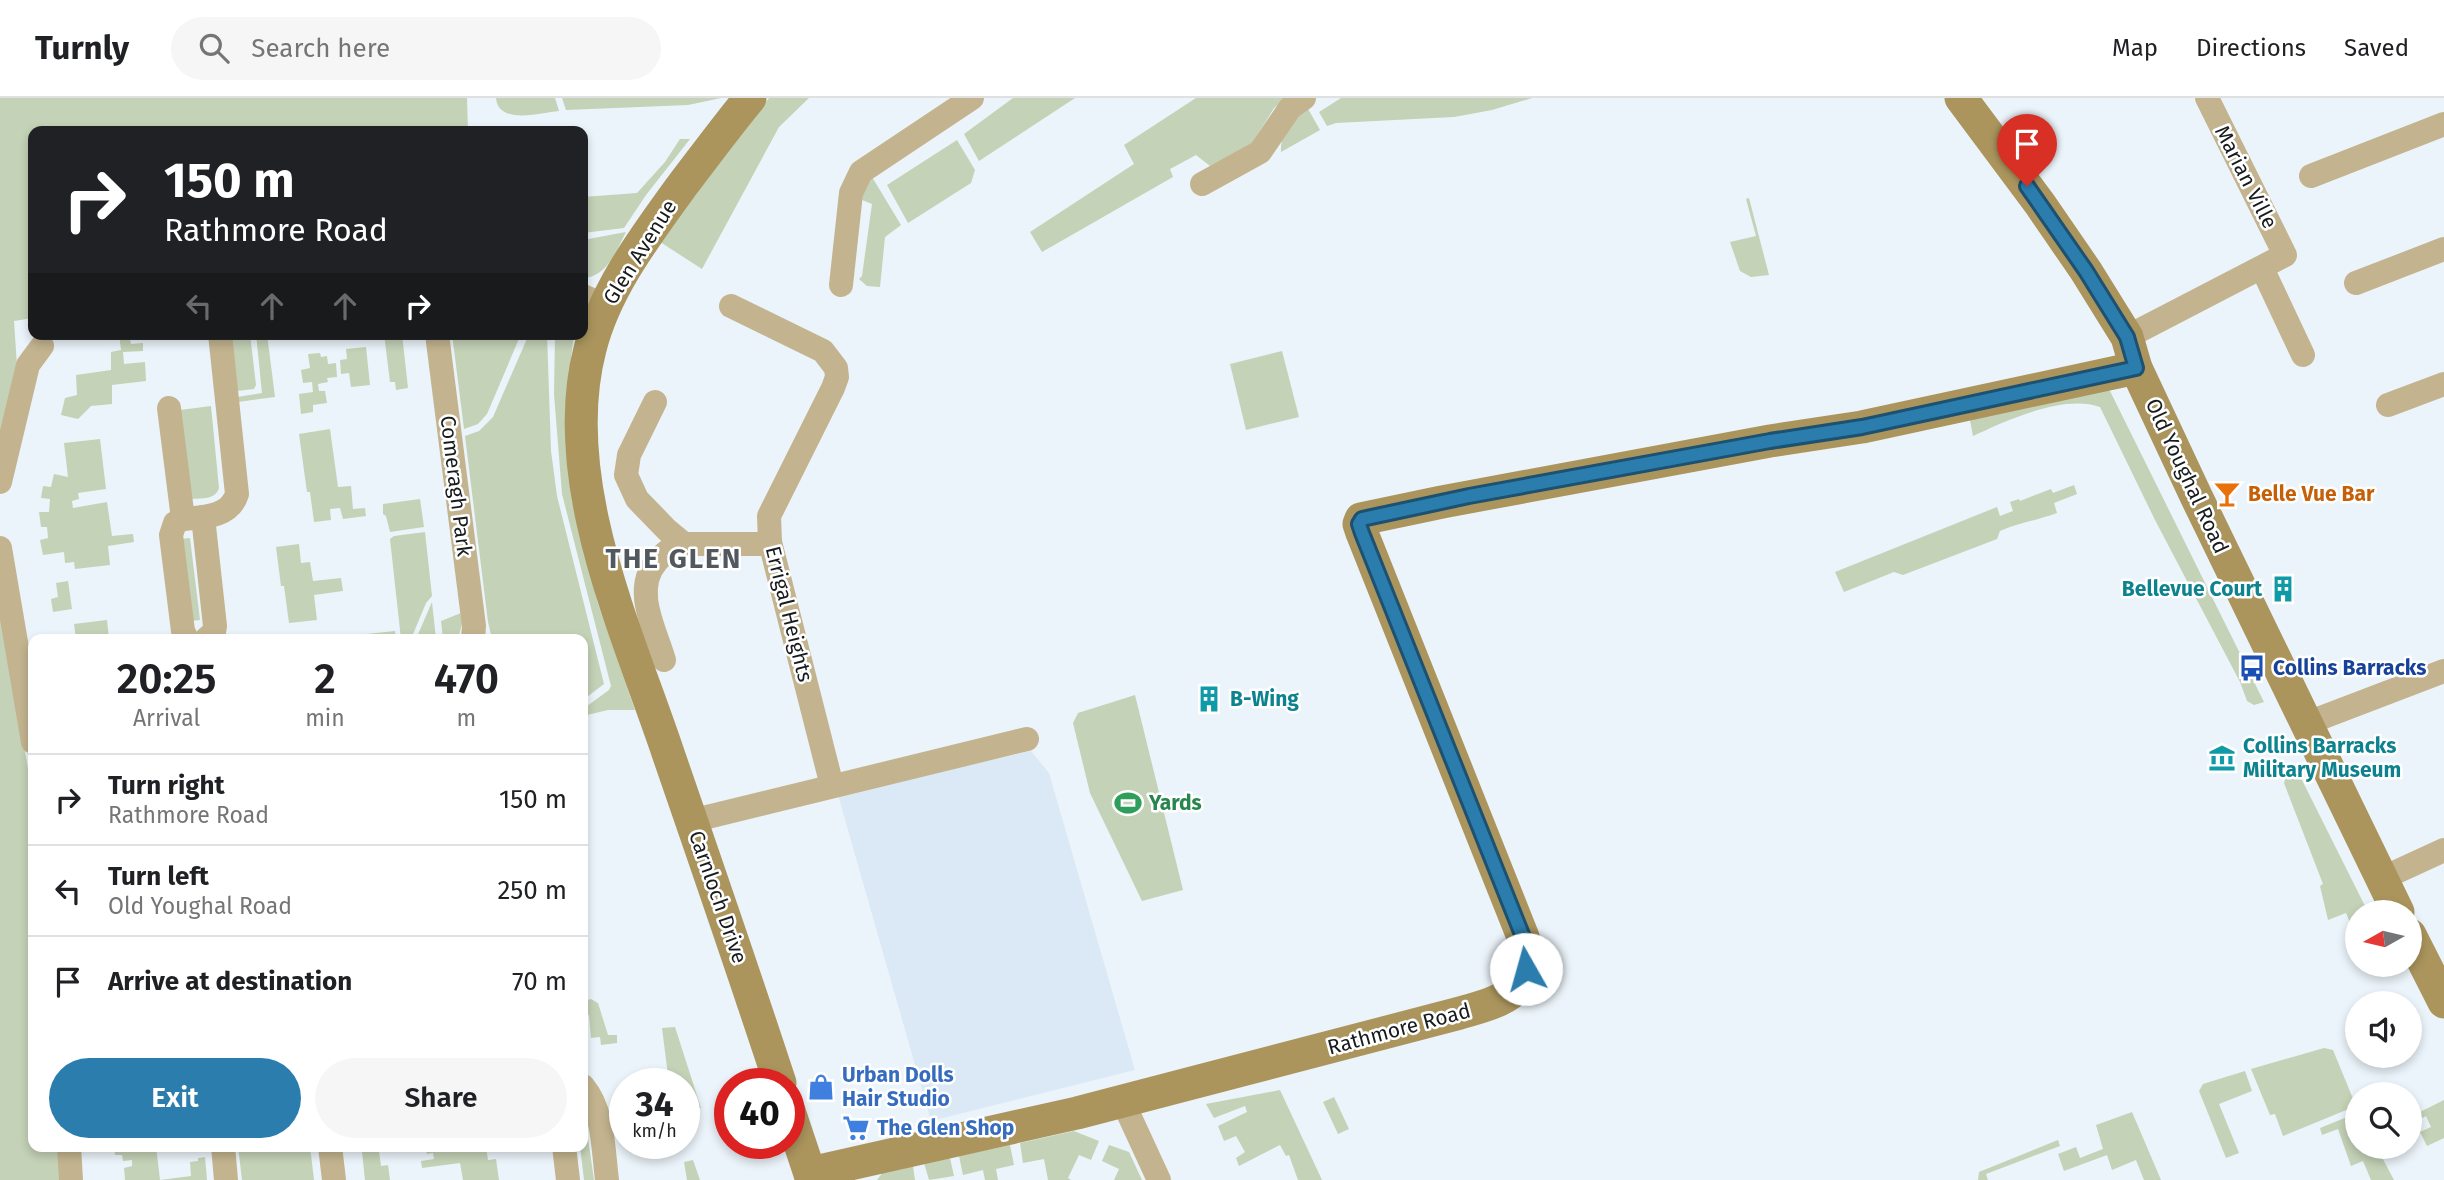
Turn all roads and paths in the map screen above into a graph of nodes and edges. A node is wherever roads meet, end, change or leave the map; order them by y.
1 (750, 98) edge
2 (972, 98) edge
3 (1304, 98) edge
4 (2207, 98) edge
5 (1965, 99) edge
6 (2444, 124) edge
7 (2311, 176) dead end
8 (1202, 184) dead end
9 (2444, 249) edge
10 (2262, 268) junction
11 (2356, 283) dead end
12 (841, 285) dead end
13 (594, 301) edge
14 (731, 306) dead end
15 (221, 340) edge
16 (438, 340) edge
17 (42, 346) dead end
18 (2132, 352) junction
19 (2304, 355) dead end
20 (2444, 384) edge
21 (655, 402) dead end
22 (2388, 405) dead end
23 (169, 408) dead end
24 (0, 482) edge
25 (193, 518) junction
26 (770, 542) junction
27 (684, 544) junction
28 (0, 548) edge
29 (184, 634) edge
30 (212, 634) edge
31 (473, 634) edge
32 (664, 660) dead end
33 (2444, 671) edge
34 (654, 711) joint
35 (28, 714) edge
36 (2305, 724) junction
37 (1027, 739) dead end
38 (832, 786) junction
39 (691, 821) junction
40 (2444, 850) edge
41 (2381, 878) junction
42 (2392, 900) edge
43 (2422, 959) edge
44 (2444, 1002) edge
45 (775, 1068) edge
46 (588, 1092) edge
47 (1122, 1101) junction
48 (70, 1152) edge
49 (224, 1152) edge
50 (332, 1152) edge
51 (565, 1152) edge
52 (805, 1158) edge
53 (811, 1176) edge
54 (72, 1180) edge
55 (226, 1180) edge
56 (334, 1180) edge
57 (568, 1180) edge
58 (607, 1180) edge
59 (1159, 1180) edge

1 - 13 street, Glen Avenue
2 - 12 street
3 - 8 street
4 - 10 street, Marian Ville
5 - 18 street, Old Youghal Road
6 - 7 street
9 - 11 street
10 - 18 street
10 - 19 street
13 - 34 street, Glen Avenue
14 - 26 street, Errigal Heights
15 - 25 street
16 - 31 street, Comeragh Park
17 - 24 street
18 - 36 street, Old Youghal Road
18 - 47 street, Rathmore Road
20 - 22 street
21 - 27 street
23 - 25 street
25 - 29 street
25 - 30 street
26 - 27 street
26 - 38 street, Errigal Heights
27 - 32 street
28 - 35 street
33 - 36 street
34 - 39 street, Carnloch Drive
36 - 41 street, Old Youghal Road
37 - 38 street
38 - 39 street
39 - 45 street, Carnloch Drive
40 - 41 street
41 - 42 street, Old Youghal Road
43 - 44 street
46 - 58 street
47 - 53 street
47 - 59 street
48 - 54 street
49 - 55 street
50 - 56 street
51 - 57 street
52 - 53 street

